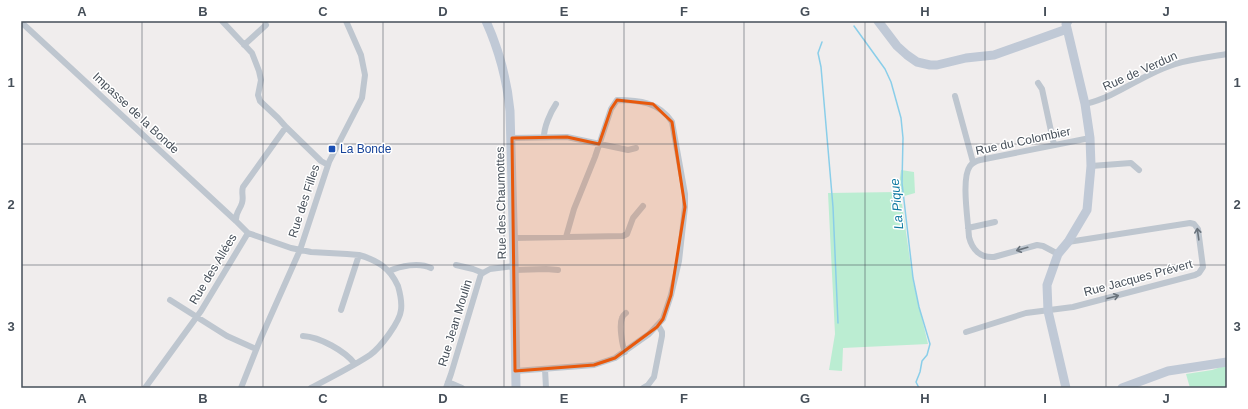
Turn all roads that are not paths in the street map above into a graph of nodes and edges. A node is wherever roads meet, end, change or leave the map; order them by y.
1 (222, 21) edge
2 (346, 21) edge
3 (486, 21) edge
4 (878, 21) edge
5 (21, 22) edge
6 (1067, 25) edge
7 (266, 26) dead end
8 (244, 45) junction
9 (1227, 54) edge
10 (1038, 83) dead end
11 (955, 96) dead end
12 (556, 104) dead end
13 (1086, 104) junction
14 (286, 127) junction
15 (512, 138) junction
16 (544, 138) junction
17 (1090, 138) junction
18 (599, 144) junction
19 (1054, 145) junction
20 (636, 148) dead end
21 (973, 162) junction
22 (328, 165) junction
23 (1091, 166) junction
24 (1139, 170) dead end
25 (643, 206) dead end
26 (236, 221) junction
27 (995, 222) dead end
28 (968, 228) junction
29 (248, 233) junction
30 (566, 237) junction
31 (513, 238) junction
32 (1068, 242) junction
33 (300, 250) junction
34 (1058, 254) junction
35 (359, 255) junction
36 (456, 265) dead end
37 (431, 268) dead end
38 (514, 268) junction
39 (558, 270) dead end
40 (389, 271) junction
41 (483, 273) junction
42 (170, 300) dead end
43 (340, 310) dead end
44 (1048, 311) junction
45 (626, 313) dead end
46 (197, 316) junction
47 (658, 326) junction
48 (966, 332) dead end
49 (304, 336) dead end
50 (256, 349) junction
51 (625, 352) junction
52 (1227, 362) edge
53 (355, 364) junction
54 (544, 370) junction
55 (515, 371) junction
56 (447, 385) edge
57 (145, 388) edge
58 (241, 388) edge
59 (311, 388) edge
60 (462, 388) edge
61 (516, 388) edge
62 (546, 388) edge
63 (643, 388) edge
64 (1066, 388) edge
65 (1122, 388) edge

1 - 8 street
2 - 22 street, Rue des Filles
3 - 15 street, Rue des Chaumottes
4 - 6 street
5 - 26 street, Impasse de la Bonde
6 - 13 street
7 - 8 street
8 - 14 street
9 - 13 street, Rue de Verdun
10 - 19 street
11 - 21 street
12 - 16 street
13 - 17 street
14 - 22 street
14 - 26 street
15 - 16 street
15 - 31 street, Rue des Chaumottes
16 - 18 street
17 - 19 street, Rue du Colombier
17 - 23 street
18 - 20 street
18 - 30 street
18 - 47 street
19 - 21 street, Rue du Colombier
21 - 28 street, Rue du Colombier
22 - 33 street, Rue des Filles
23 - 24 street
23 - 32 street
25 - 30 street
26 - 29 street, Impasse de la Bonde
27 - 28 street
34 -> 28 street, Rue du Colombier
29 - 33 street
29 - 46 street, Rue des Allées
30 - 31 street
31 - 38 street, Rue des Chaumottes
32 - 34 street
44 -> 32 street, Rue Jacques Prévert
33 - 35 street
33 - 50 street, Rue des Filles
34 - 44 street
35 - 40 street
35 - 43 street
36 - 41 street
37 - 40 street
38 - 39 street, Rue Jean Moulin
38 - 41 street, Rue Jean Moulin
38 - 55 street, Rue des Chaumottes
40 - 53 street
41 - 56 street, Rue Jean Moulin
42 - 46 street
44 - 48 street
44 - 64 street
45 - 51 street
46 - 50 street
46 - 57 street, Rue des Allées
47 - 51 street
47 - 63 street
49 - 53 street
50 - 58 street, Rue des Filles
51 - 54 street
52 - 65 street
53 - 59 street
54 - 55 street
54 - 62 street
55 - 61 street, Rue des Chaumottes
56 - 60 street

